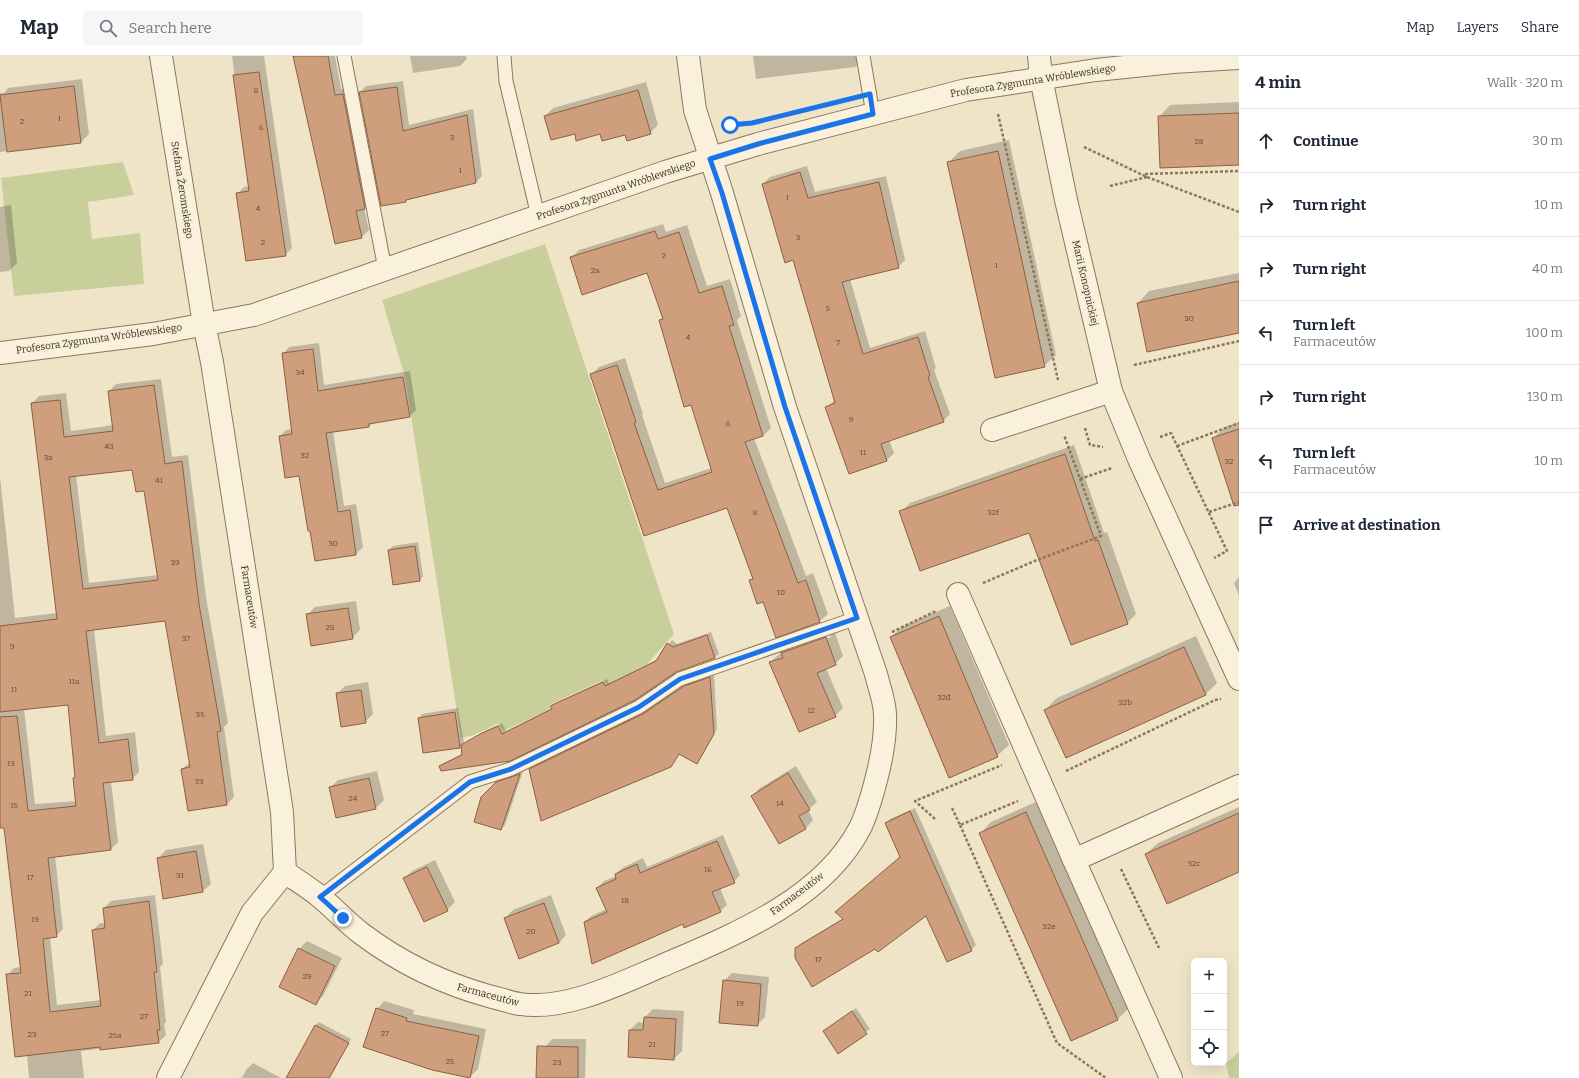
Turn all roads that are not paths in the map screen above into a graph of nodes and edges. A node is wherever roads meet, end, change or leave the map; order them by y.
1 (162, 56) edge
2 (344, 56) edge
3 (504, 56) edge
4 (688, 56) edge
5 (863, 56) edge
6 (1039, 56) edge
7 (1239, 58) edge
8 (1173, 59) edge
9 (1041, 78) junction
10 (873, 114) junction
11 (710, 159) junction
12 (538, 216) junction
13 (385, 269) junction
14 (204, 324) junction
15 (0, 353) edge
16 (1111, 391) junction
17 (992, 430) dead end
18 (958, 594) dead end
19 (857, 618) junction
20 (1238, 672) edge
21 (1239, 786) edge
22 (1074, 860) junction
23 (285, 872) junction
24 (320, 897) junction
25 (168, 1078) edge
26 (1171, 1078) edge

1 - 14 street, Stefana Żeromskiego
2 - 13 lane
3 - 12 lane
4 - 11 street, Farmaceutów
5 - 10 lane
6 - 9 street, Marii Konopnickiej
7 - 8 street, Profesora Zygmunta Wróblewskiego
8 - 9 street, Profesora Zygmunta Wróblewskiego
9 - 10 street, Profesora Zygmunta Wróblewskiego
9 - 16 street, Marii Konopnickiej
10 - 11 street, Profesora Zygmunta Wróblewskiego
11 - 12 street, Profesora Zygmunta Wróblewskiego
11 - 19 street, Farmaceutów
12 - 13 street, Profesora Zygmunta Wróblewskiego
13 - 14 street, Profesora Zygmunta Wróblewskiego
14 - 15 street, Profesora Zygmunta Wróblewskiego
14 - 23 street, Farmaceutów
16 - 17 street
16 - 20 street, Marii Konopnickiej
18 - 22 street
19 - 24 lane
19 - 24 street, Farmaceutów
21 - 22 street
22 - 26 street
23 - 24 street, Farmaceutów
23 - 25 street

